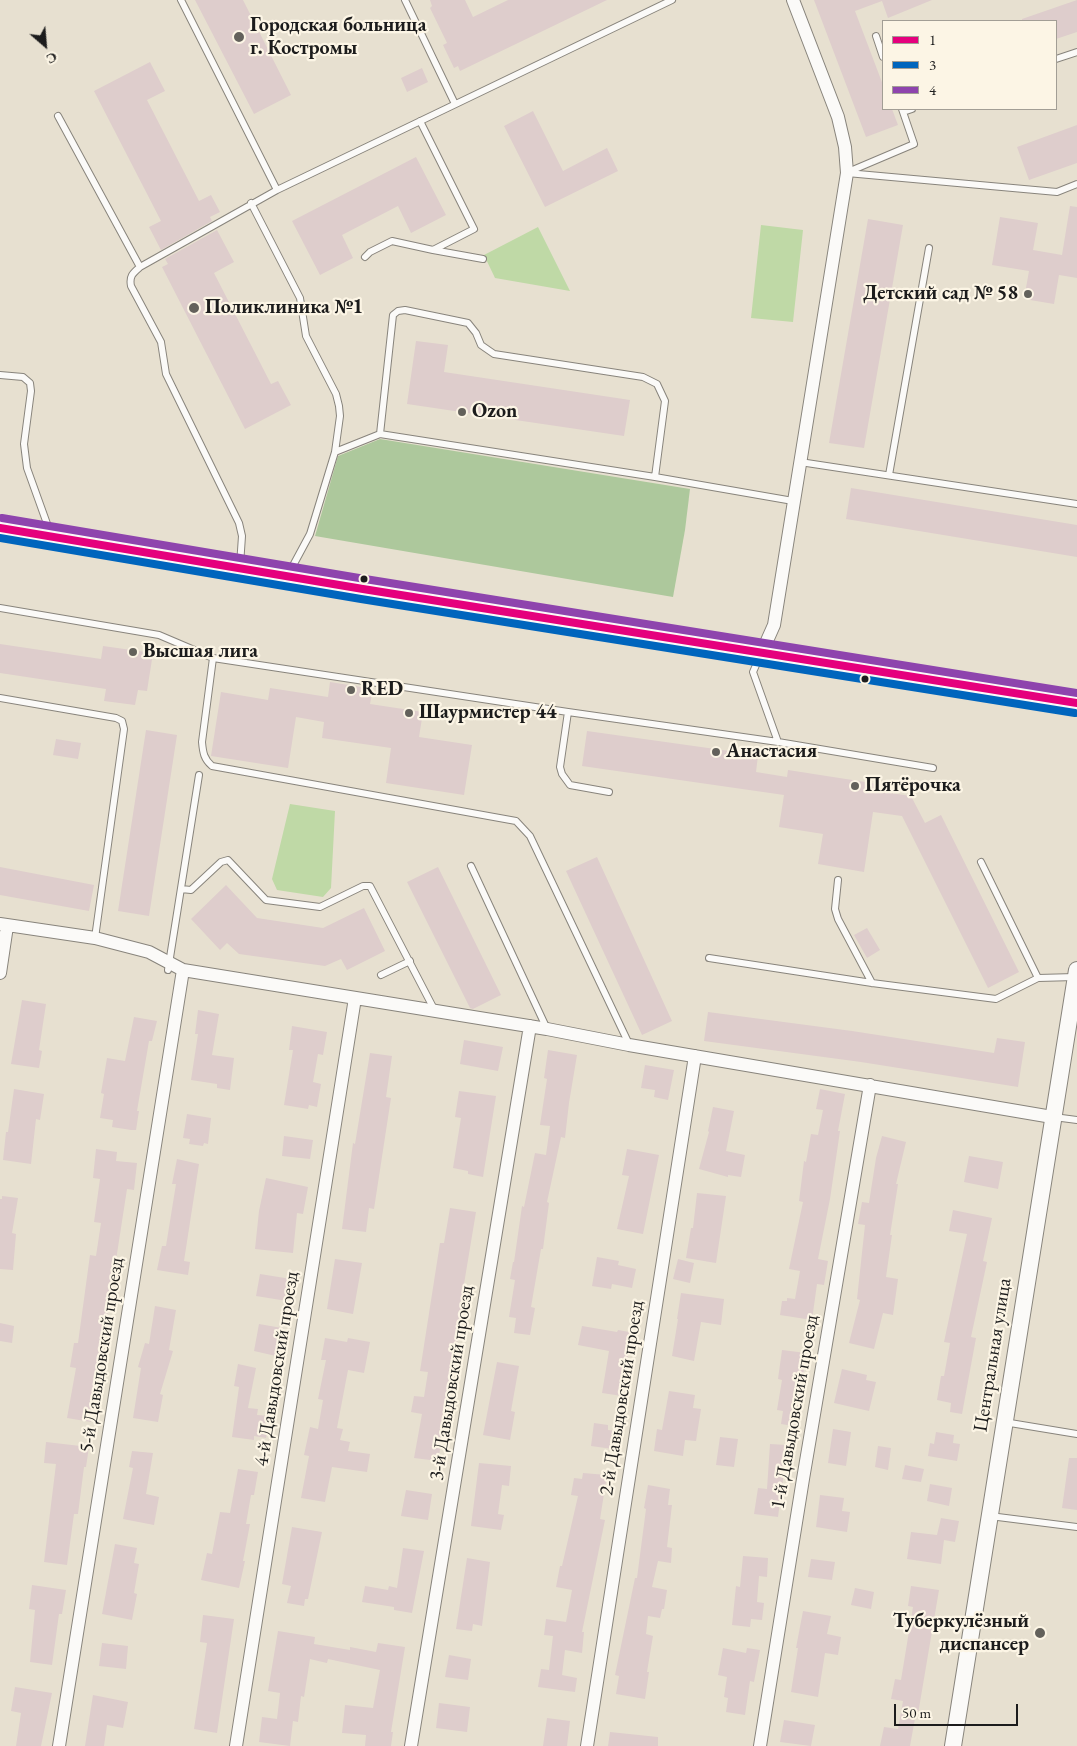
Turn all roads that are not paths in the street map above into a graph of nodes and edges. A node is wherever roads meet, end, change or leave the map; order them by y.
1 (181, 0) edge
2 (405, 0) edge
3 (672, 0) edge
4 (793, 0) edge
5 (876, 36) dead end
6 (1077, 52) edge
7 (882, 54) edge
8 (1057, 59) edge
9 (455, 104) junction
10 (902, 110) edge
11 (58, 116) dead end
12 (420, 121) junction
13 (846, 173) junction
14 (1077, 184) edge
15 (277, 190) junction
16 (251, 203) junction
17 (929, 248) dead end
18 (433, 250) junction
19 (365, 257) dead end
20 (482, 260) dead end
21 (140, 267) junction
22 (0, 374) edge
23 (380, 434) junction
24 (335, 452) junction
25 (800, 462) junction
26 (889, 475) junction
27 (655, 477) junction
28 (794, 501) junction
29 (1077, 504) edge
30 (0, 528) edge
31 (52, 538) junction
32 (239, 568) junction
33 (287, 576) junction
34 (0, 608) edge
35 (762, 652) junction
36 (213, 658) junction
37 (0, 698) edge
38 (1077, 703) edge
39 (568, 712) junction
40 (778, 742) junction
41 (933, 768) dead end
42 (199, 775) dead end
43 (609, 792) dead end
44 (980, 862) dead end
45 (471, 866) dead end
46 (838, 880) dead end
47 (181, 888) junction
48 (4, 925) edge
49 (94, 938) junction
50 (709, 958) dead end
51 (410, 961) junction
52 (168, 966) junction
53 (183, 970) junction
54 (0, 974) edge
55 (1076, 974) edge
56 (381, 976) dead end
57 (1038, 978) junction
58 (872, 983) junction
59 (355, 998) junction
60 (436, 1011) junction
61 (530, 1026) junction
62 (546, 1028) junction
63 (629, 1045) junction
64 (695, 1056) junction
65 (870, 1085) junction
66 (1052, 1117) junction
67 (1077, 1120) edge
68 (1004, 1422) junction
69 (1077, 1434) edge
70 (989, 1516) junction
71 (1077, 1527) edge
72 (59, 1746) edge
73 (236, 1746) edge
74 (411, 1746) edge
75 (586, 1746) edge
76 (760, 1746) edge
77 (953, 1746) edge

1 - 15 lane
2 - 9 lane
3 - 9 lane
4 - 13 street
5 - 7 lane
6 - 8 lane
9 - 12 lane
10 - 13 lane
11 - 21 lane
12 - 15 lane
12 - 18 lane
13 - 14 lane
13 - 25 street
15 - 16 lane
16 - 21 lane
16 - 24 lane
17 - 26 lane
18 - 19 lane
18 - 20 lane
21 - 32 lane
22 - 31 lane
23 - 24 lane
23 - 27 lane
23 - 27 lane
24 - 33 lane
25 - 26 lane
25 - 28 street
26 - 29 lane
27 - 28 lane
28 - 35 street
30 - 31 highway
31 - 32 highway
32 - 33 highway
33 - 35 highway
34 - 36 lane
35 - 38 highway
35 - 40 lane
36 - 39 lane
36 - 63 lane
37 - 49 lane
39 - 40 lane
39 - 43 lane
40 - 41 lane
42 - 47 lane
44 - 57 lane
45 - 62 lane
46 - 58 lane
47 - 51 lane
47 - 52 lane
48 - 49 street
48 - 54 street
49 - 52 street
50 - 58 lane
51 - 56 lane
51 - 60 lane
52 - 53 street
53 - 59 street
53 - 72 street, 5-й Давыдовский проезд
55 - 57 lane
55 - 66 street, Центральная улица
57 - 58 lane
59 - 60 street
59 - 73 street, 4-й Давыдовский проезд
60 - 61 street
61 - 62 street
61 - 74 street, 3-й Давыдовский проезд
62 - 63 street
63 - 64 street
64 - 65 street
64 - 75 street, 2-й Давыдовский проезд
65 - 66 street
65 - 76 street, 1-й Давыдовский проезд
66 - 67 lane
66 - 68 street, Центральная улица
68 - 69 lane
68 - 70 street, Центральная улица
70 - 71 lane
70 - 77 street, Центральная улица

